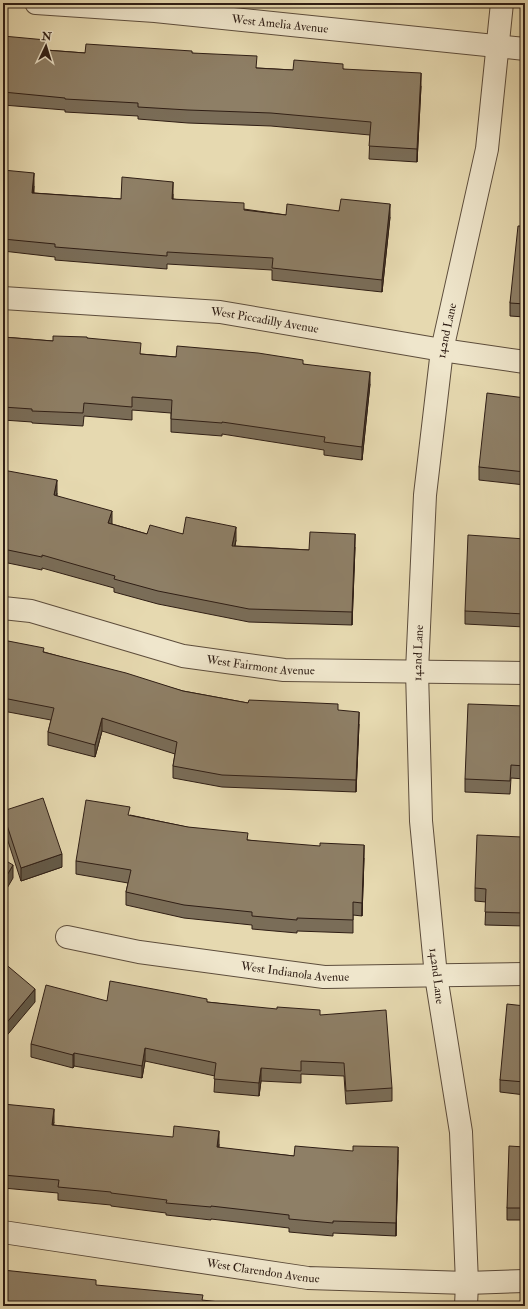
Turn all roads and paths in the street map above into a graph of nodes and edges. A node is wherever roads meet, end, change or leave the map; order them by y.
1 (36, 3) edge
2 (502, 3) edge
3 (499, 46) junction
4 (525, 49) edge
5 (3, 298) edge
6 (442, 350) junction
7 (525, 362) edge
8 (3, 608) edge
9 (417, 670) junction
10 (525, 673) edge
11 (67, 937) dead end
12 (525, 974) edge
13 (436, 976) junction
14 (3, 1232) edge
15 (525, 1281) edge
16 (467, 1283) junction
17 (466, 1306) edge

1 - 3 street, West Amelia Avenue
2 - 3 street, 142nd Lane
3 - 4 street, West Amelia Avenue
3 - 6 street, 142nd Lane
5 - 6 street, West Piccadilly Avenue
6 - 7 street, West Piccadilly Avenue
6 - 9 street, 142nd Lane
8 - 9 street, West Fairmont Avenue
9 - 10 street, West Fairmont Avenue
9 - 13 street, 142nd Lane
11 - 13 street, West Indianola Avenue
12 - 13 street, West Indianola Avenue
13 - 16 street, 142nd Lane
14 - 16 street, West Clarendon Avenue
15 - 16 street, West Clarendon Avenue
16 - 17 street, 142nd Lane

